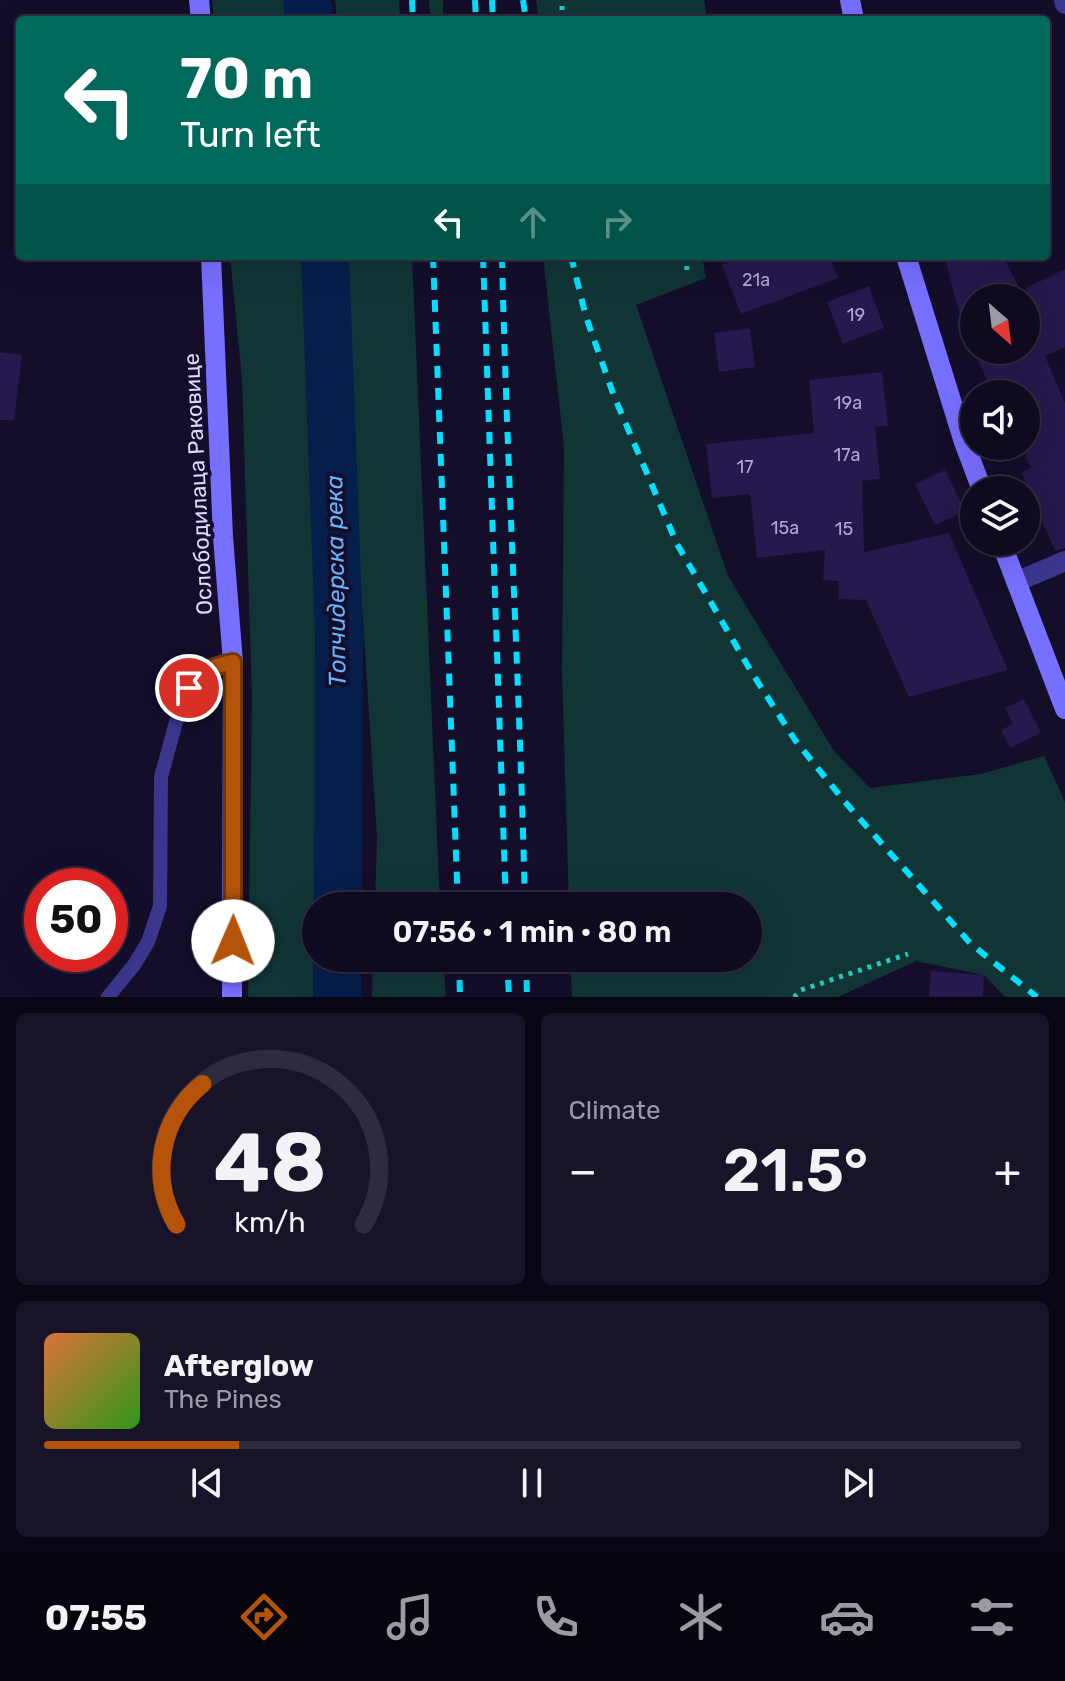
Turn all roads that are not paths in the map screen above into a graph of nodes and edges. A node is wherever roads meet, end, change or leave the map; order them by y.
1 (211, 260) edge
2 (907, 260) edge
3 (977, 476) edge
4 (1006, 556) edge
5 (1065, 561) edge
6 (1016, 582) junction
7 (233, 662) junction
8 (1065, 709) edge
9 (108, 997) edge
10 (232, 997) edge

1 - 7 main road, Ослободилаца Раковице
2 - 3 main road
4 - 6 main road
5 - 6 street
6 - 8 main road
7 - 9 lane
7 - 10 main road, Ослободилаца Раковице

